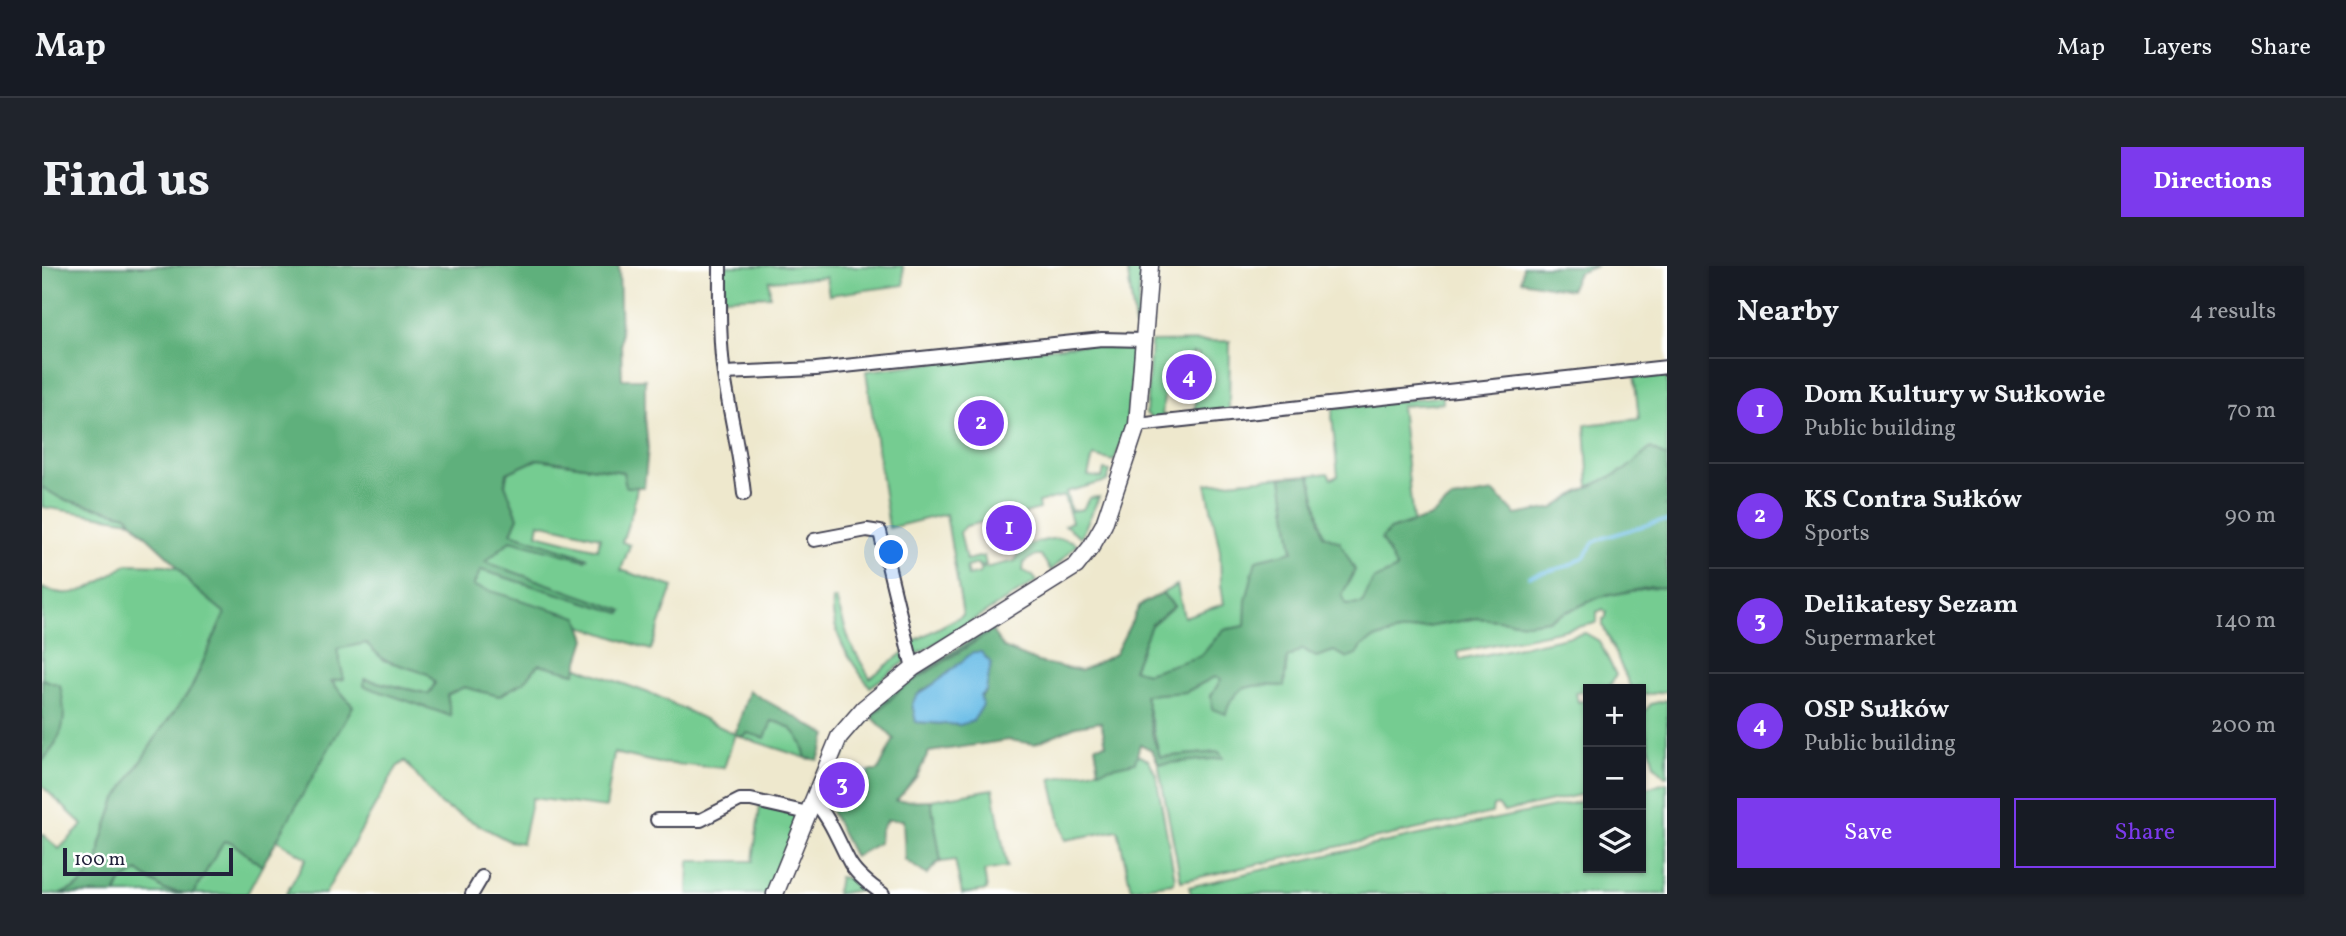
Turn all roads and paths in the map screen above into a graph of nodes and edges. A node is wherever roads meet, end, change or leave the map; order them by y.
1 (720, 266) edge
2 (1150, 266) edge
3 (1144, 340) junction
4 (1667, 367) edge
5 (724, 373) junction
6 (1137, 425) junction
7 (744, 494) dead end
8 (814, 540) dead end
9 (913, 668) junction
10 (810, 807) junction
11 (657, 820) dead end
12 (482, 877) dead end
13 (472, 894) edge
14 (775, 894) edge
15 (883, 894) edge

1 - 5 street
2 - 3 street
3 - 5 street
3 - 6 street
4 - 6 street
5 - 7 street
6 - 9 street
8 - 9 street
9 - 10 street
10 - 11 street
10 - 14 street
10 - 15 street
12 - 13 street

